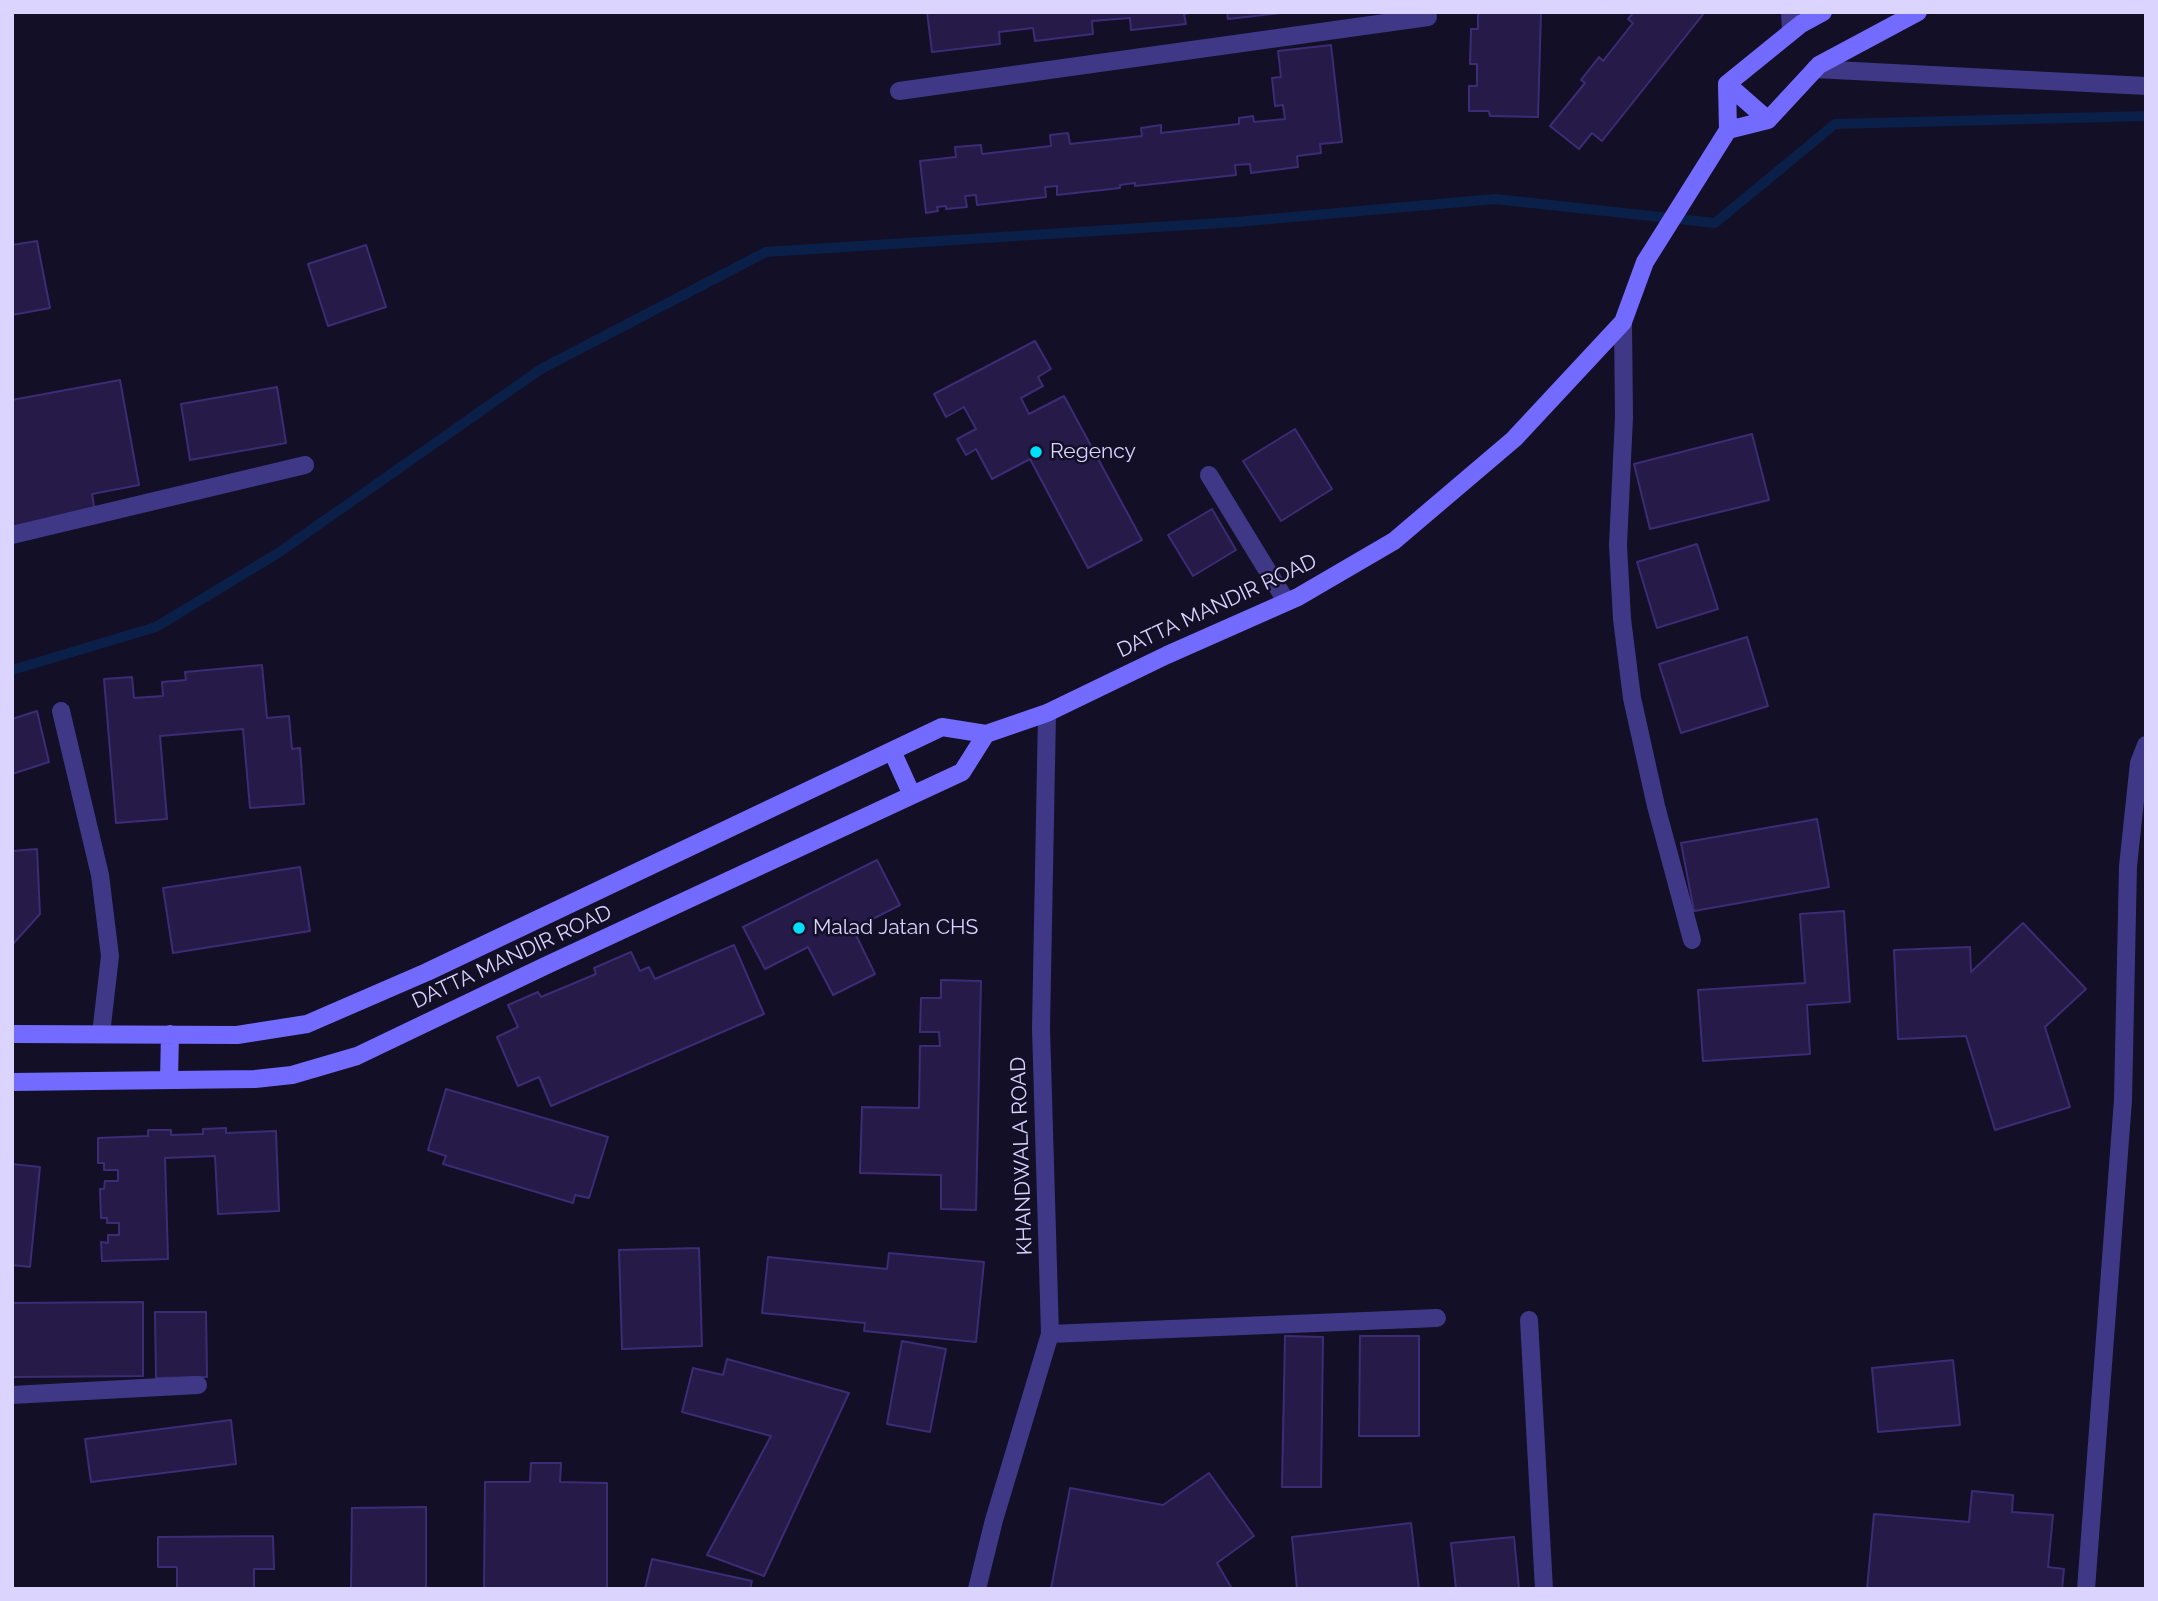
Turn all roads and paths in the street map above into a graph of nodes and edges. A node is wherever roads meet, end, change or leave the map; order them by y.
1 (1427, 12) edge
2 (1790, 12) edge
3 (1823, 12) edge
4 (1918, 12) edge
5 (1791, 32) junction
6 (1815, 69) junction
7 (1727, 84) junction
8 (2146, 86) edge
9 (899, 90) dead end
10 (1768, 120) junction
11 (1728, 130) junction
12 (1623, 322) junction
13 (305, 465) dead end
14 (1209, 475) dead end
15 (12, 535) edge
16 (1286, 601) junction
17 (61, 711) dead end
18 (1047, 713) junction
19 (986, 734) junction
20 (2146, 745) edge
21 (892, 751) junction
22 (912, 795) junction
23 (1692, 940) dead end
24 (12, 1034) edge
25 (101, 1034) junction
26 (170, 1034) junction
27 (169, 1080) junction
28 (12, 1082) edge
29 (1437, 1318) dead end
30 (1528, 1320) dead end
31 (1050, 1334) junction
32 (198, 1385) dead end
33 (12, 1395) edge
34 (977, 1589) edge
35 (1544, 1589) edge
36 (2086, 1589) edge

1 - 9 street
2 - 5 street
3 - 5 main road
4 - 6 main road
5 - 7 main road
6 - 8 street
6 - 10 main road
7 - 10 main road
7 - 11 main road
10 - 11 main road
11 - 12 main road, DATTA MANDIR ROAD
12 - 16 main road, DATTA MANDIR ROAD
12 - 23 street
13 - 15 street
14 - 16 street
16 - 18 main road, DATTA MANDIR ROAD
17 - 25 street
18 - 19 main road, DATTA MANDIR ROAD
18 - 31 street, KHANDWALA ROAD
19 - 21 main road, DATTA MANDIR ROAD
19 - 22 main road, DATTA MANDIR ROAD
20 - 36 street
21 - 22 main road
21 - 26 main road, DATTA MANDIR ROAD
22 - 27 main road, DATTA MANDIR ROAD
24 - 25 main road, DATTA MANDIR ROAD
25 - 26 main road, DATTA MANDIR ROAD
26 - 27 main road
27 - 28 main road, DATTA MANDIR ROAD
29 - 31 street
30 - 35 street
31 - 34 street, KHANDWALA ROAD
32 - 33 street

